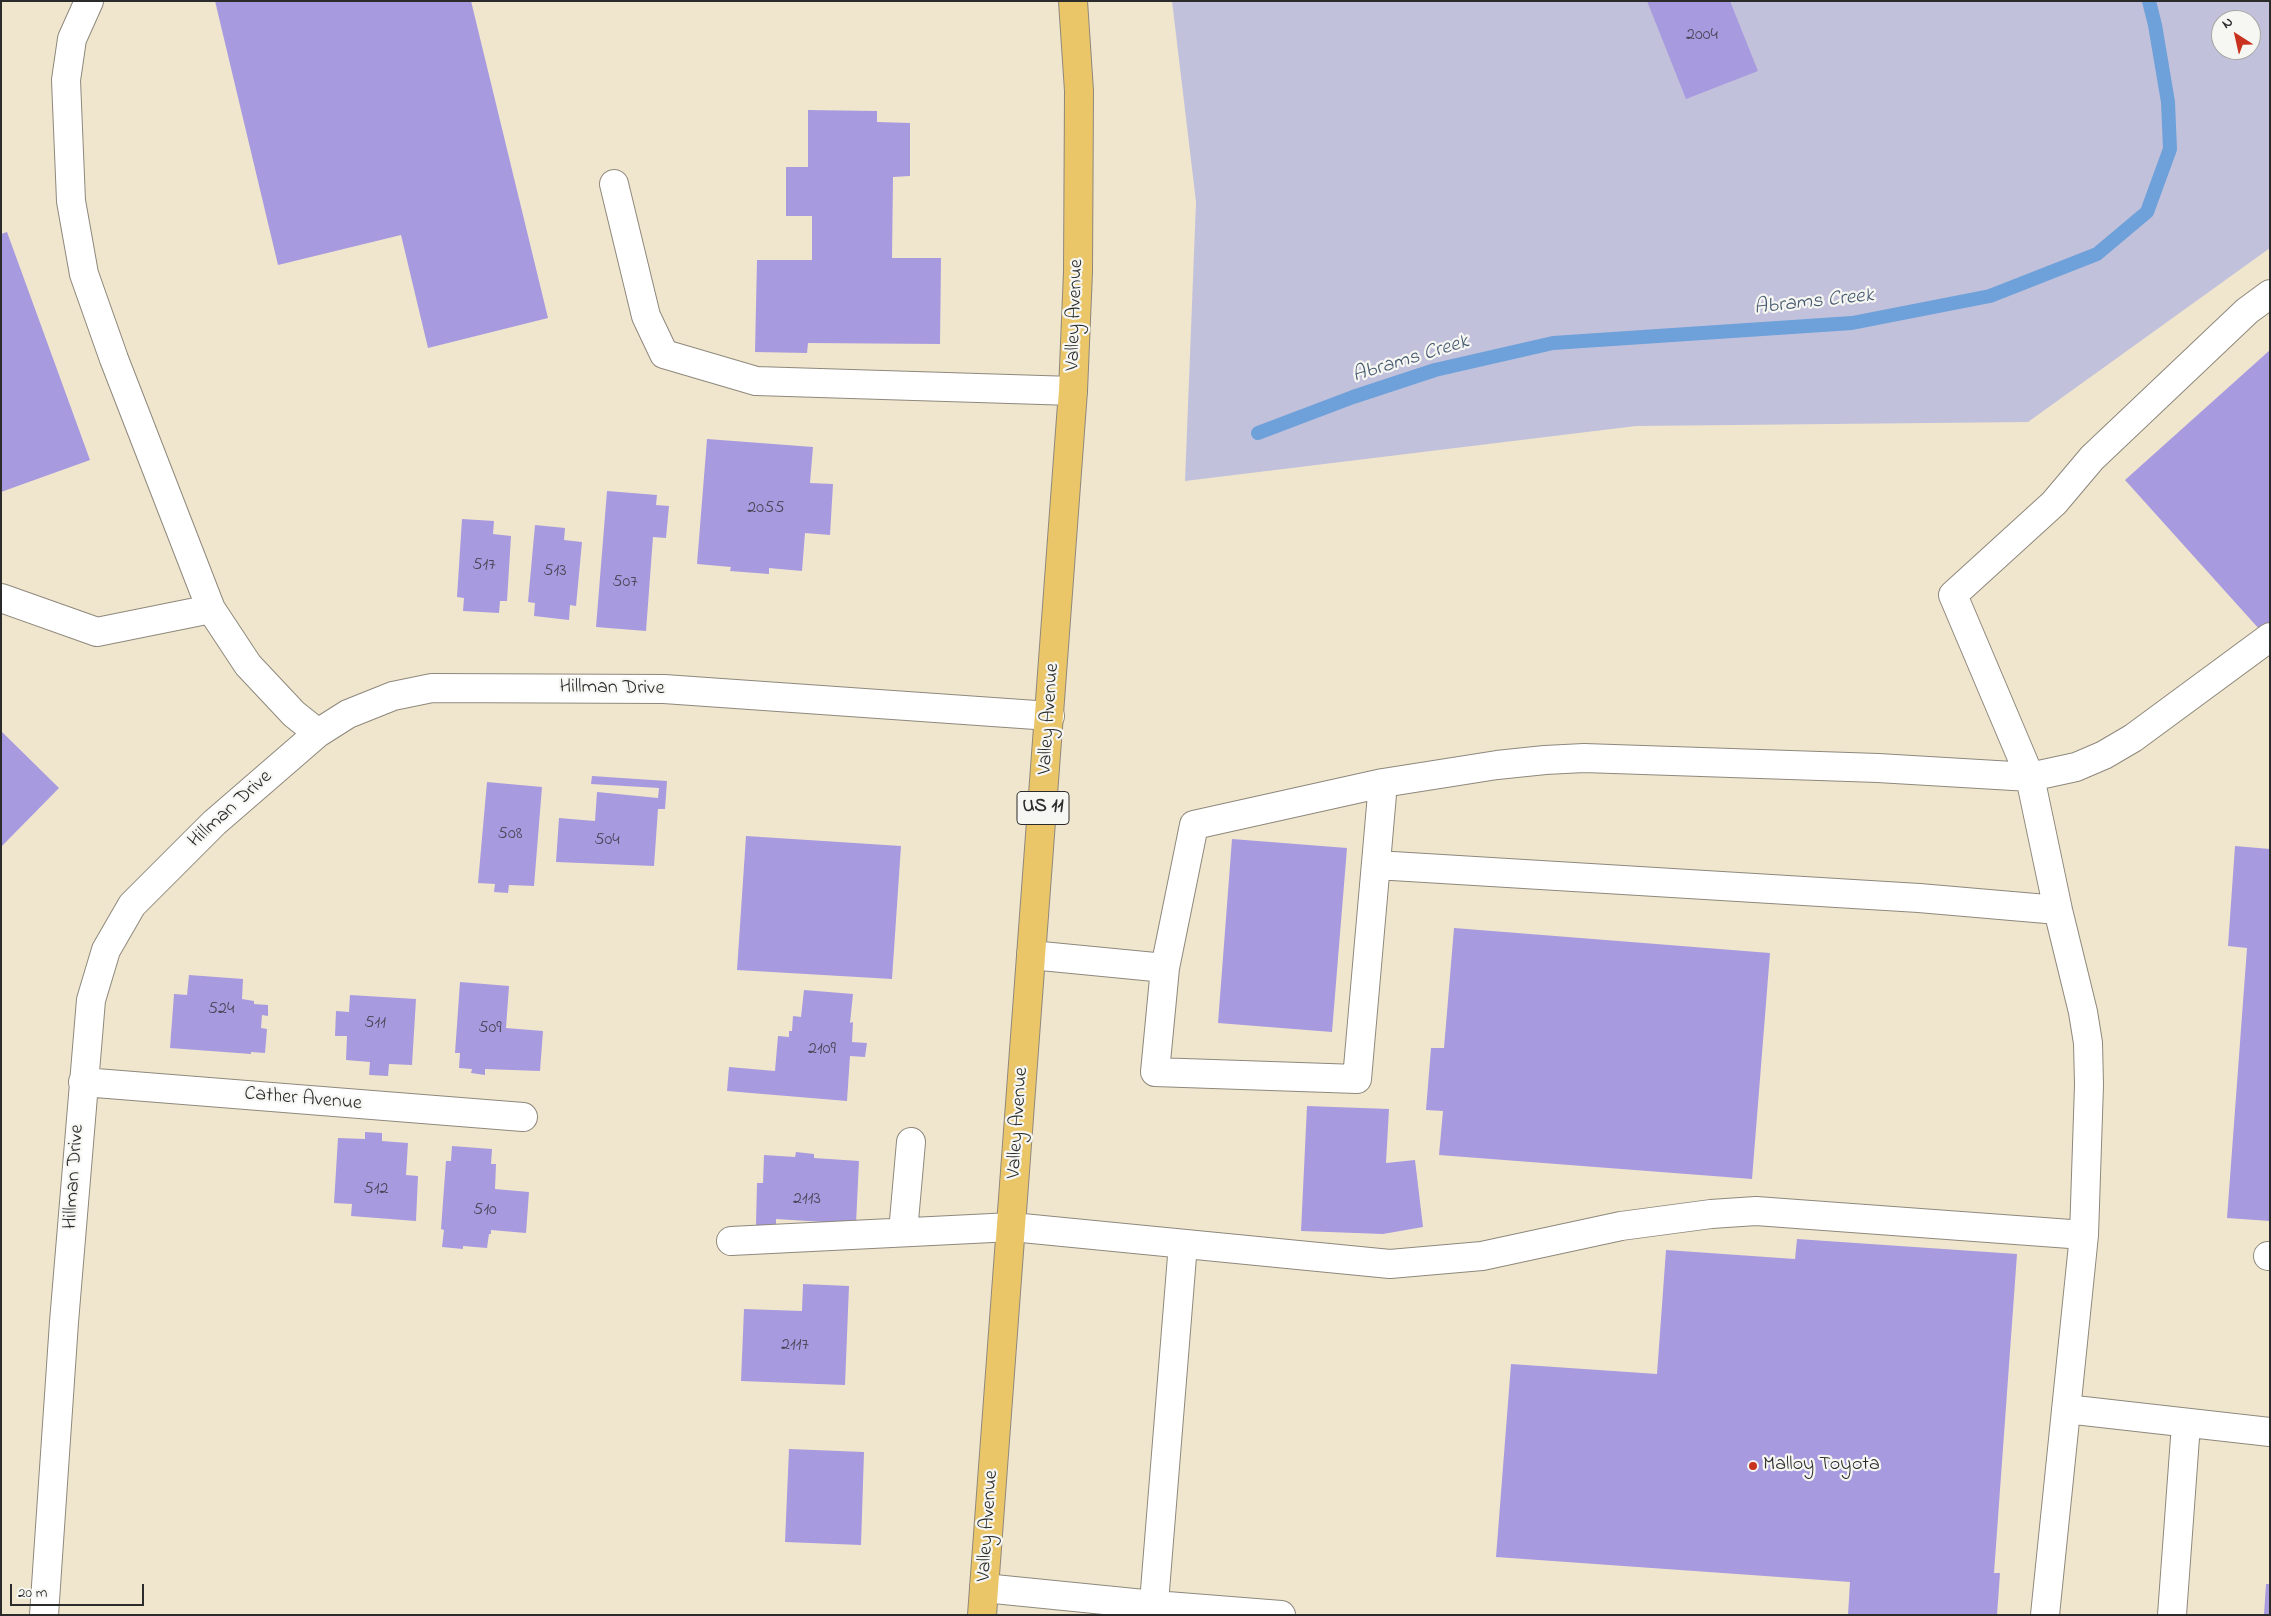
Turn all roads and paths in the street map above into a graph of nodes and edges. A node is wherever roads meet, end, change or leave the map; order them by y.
1 (89, 1) edge
2 (1073, 1) edge
3 (614, 184) dead end
4 (2270, 294) edge
5 (1073, 391) junction
6 (1, 598) edge
7 (211, 609) junction
8 (2270, 637) edge
9 (1050, 716) junction
10 (318, 733) junction
11 (2030, 777) junction
12 (1382, 783) junction
13 (1376, 865) junction
14 (2058, 910) junction
15 (1032, 954) junction
16 (1165, 968) junction
17 (83, 1082) junction
18 (523, 1117) dead end
19 (911, 1142) dead end
20 (1012, 1227) junction
21 (903, 1232) junction
22 (2084, 1235) junction
23 (732, 1241) dead end
24 (1183, 1244) junction
25 (2066, 1409) junction
26 (2186, 1424) junction
27 (2270, 1432) edge
28 (984, 1588) junction
29 (1154, 1610) edge
30 (44, 1615) edge
31 (982, 1615) edge
32 (1281, 1615) edge
33 (2045, 1615) edge
34 (2172, 1615) edge

1 - 7 street
2 - 5 main road, Valley Avenue / US 11
3 - 5 street
4 - 11 street
5 - 9 main road, Valley Avenue / US 11
6 - 7 street
7 - 10 street
8 - 11 street
9 - 10 street, Hillman Drive
9 - 15 main road, Valley Avenue / US 11
10 - 17 street, Hillman Drive
11 - 12 street
11 - 14 street
12 - 13 street
12 - 16 street
13 - 14 street
13 - 16 street
14 - 22 street
15 - 16 street
15 - 20 main road, Valley Avenue / US 11
17 - 18 street, Cather Avenue
17 - 30 street, Hillman Drive
19 - 21 street
20 - 21 street
20 - 24 street
20 - 28 main road, Valley Avenue / US 11
21 - 23 street
22 - 24 street
22 - 25 street
24 - 29 street
25 - 26 street
25 - 33 street
26 - 27 street
26 - 34 street
28 - 29 street
28 - 31 main road, Valley Avenue / US 11
29 - 32 street

